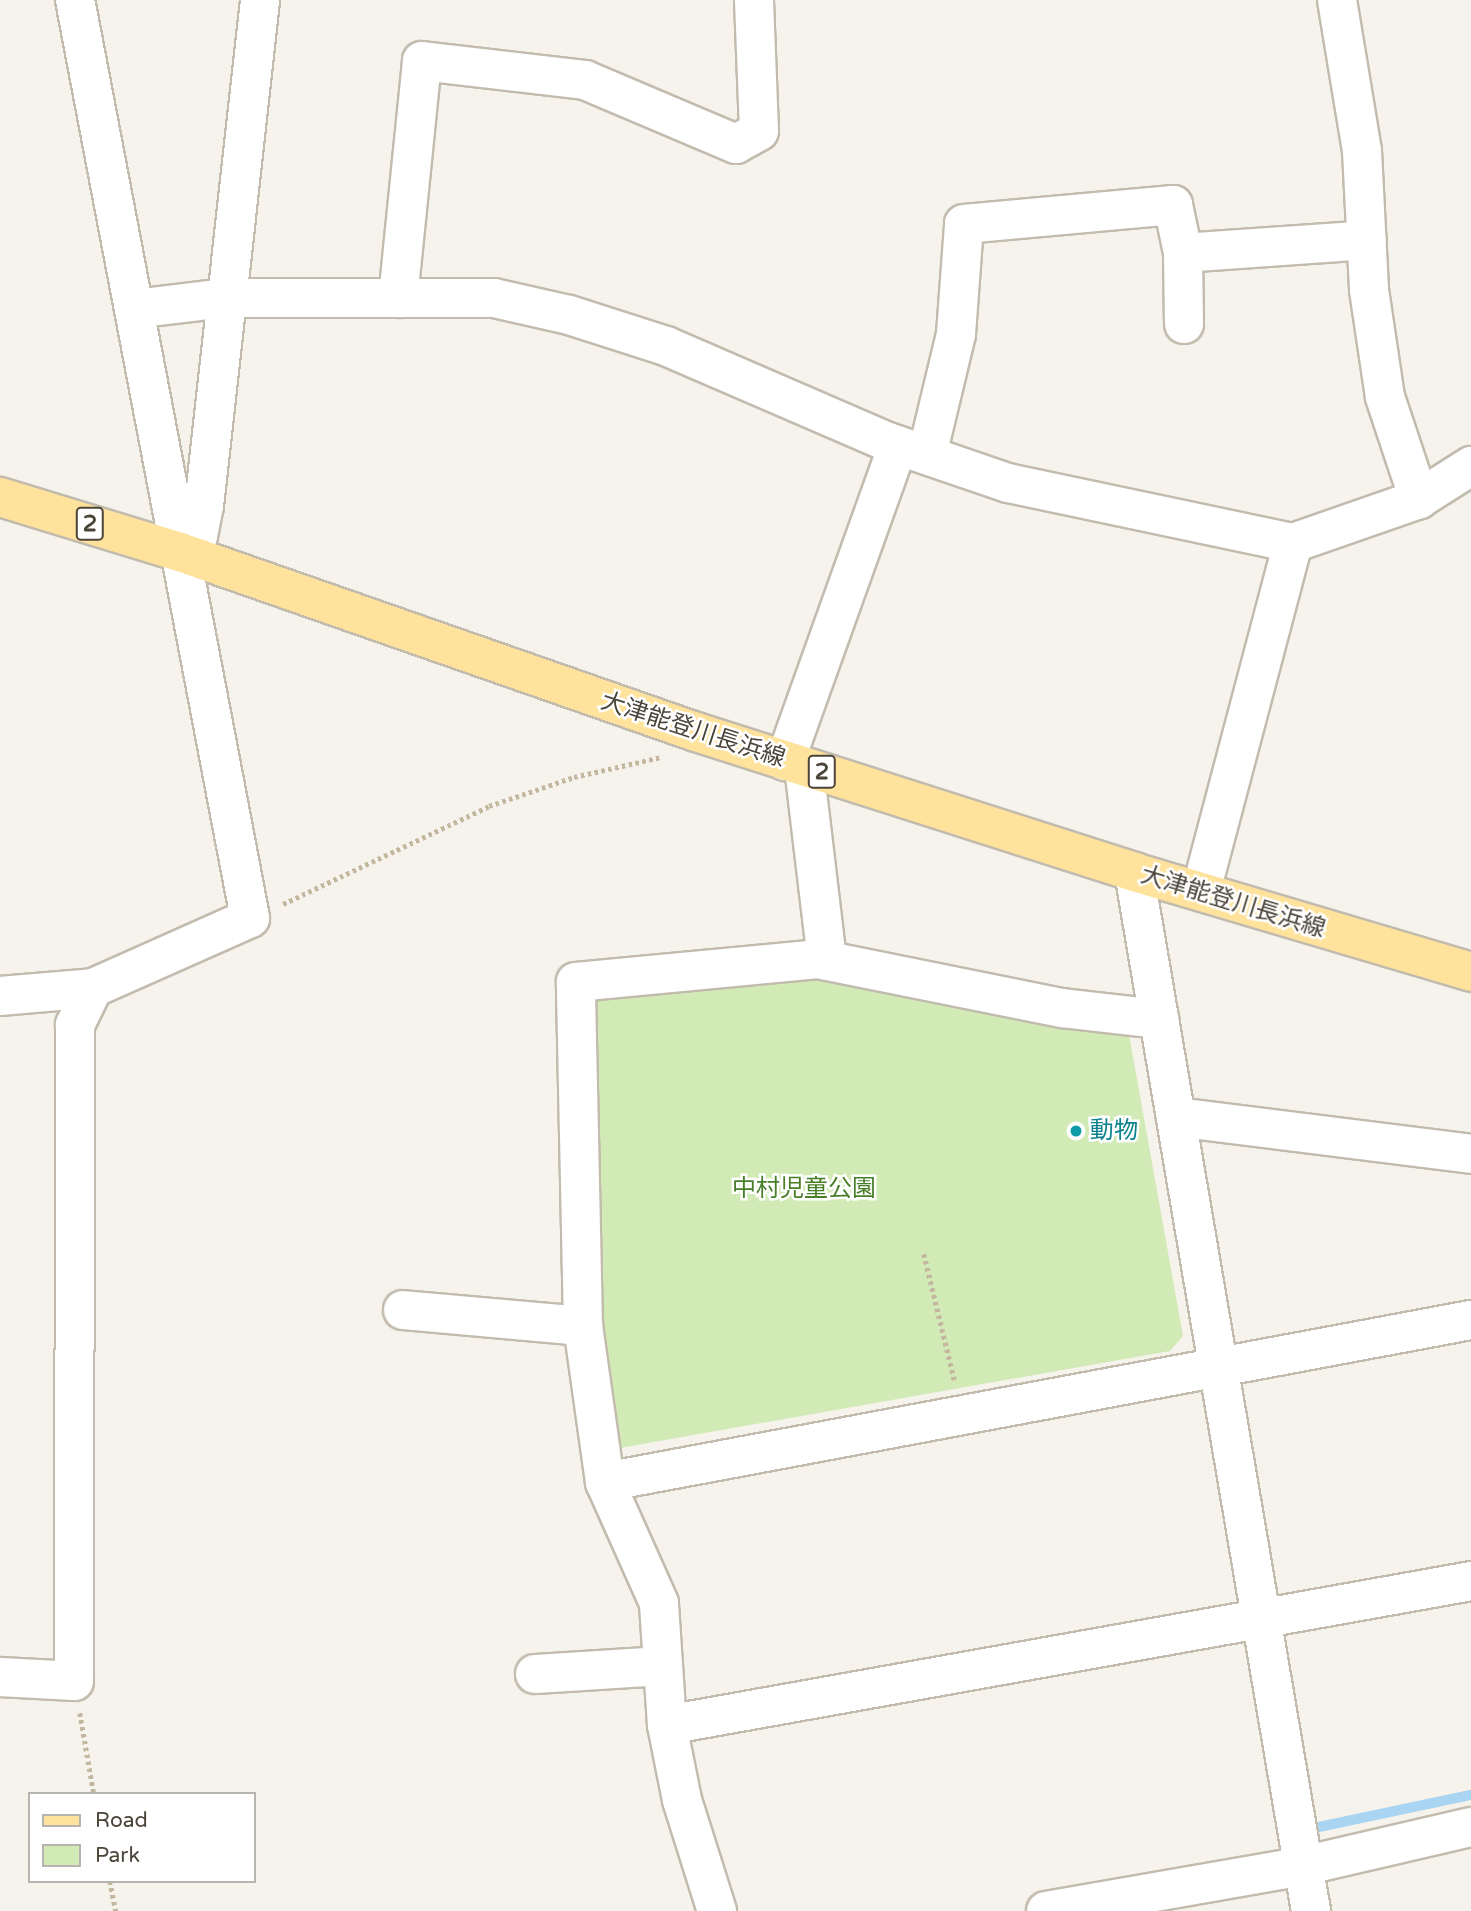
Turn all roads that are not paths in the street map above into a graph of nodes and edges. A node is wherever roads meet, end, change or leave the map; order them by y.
1 (75, 0) edge
2 (260, 0) edge
3 (754, 0) edge
4 (1337, 0) edge
5 (1367, 240) junction
6 (1183, 253) junction
7 (226, 298) junction
8 (398, 298) junction
9 (134, 309) junction
10 (1184, 324) dead end
11 (913, 450) junction
12 (1471, 466) edge
13 (0, 497) edge
14 (1419, 499) junction
15 (1293, 543) junction
16 (180, 552) junction
17 (795, 764) junction
18 (1134, 872) junction
19 (1206, 872) dead end
20 (827, 961) junction
21 (1471, 972) edge
22 (93, 988) junction
23 (0, 996) edge
24 (1159, 1019) junction
25 (1176, 1117) junction
26 (1471, 1154) edge
27 (402, 1310) dead end
28 (1471, 1320) edge
29 (583, 1326) junction
30 (1219, 1367) junction
31 (604, 1482) junction
32 (1471, 1581) edge
33 (1262, 1618) junction
34 (663, 1666) junction
35 (535, 1674) dead end
36 (0, 1677) edge
37 (667, 1725) junction
38 (1471, 1827) edge
39 (1303, 1866) junction
40 (717, 1911) edge
41 (1046, 1911) edge
42 (1311, 1911) edge

1 - 9 street
2 - 7 street
3 - 8 street
4 - 5 street
5 - 6 street
5 - 14 street
6 - 10 street
6 - 11 street
7 - 8 street
7 - 9 street
7 - 16 street
8 - 11 street
9 - 16 street
11 - 15 street
11 - 17 street
12 - 14 street
13 - 16 main road, 大津能登川長浜線 / 2
14 - 15 street
15 - 19 street
16 - 17 main road, 大津能登川長浜線 / 2
16 - 22 street
17 - 18 main road, 大津能登川長浜線 / 2
17 - 20 street
18 - 21 main road, 大津能登川長浜線 / 2
18 - 24 street
20 - 24 street
20 - 29 street
22 - 23 street
22 - 36 street
24 - 25 street
25 - 26 street
25 - 30 street
27 - 29 street
28 - 30 street
29 - 31 street
30 - 31 street
30 - 33 street
31 - 34 street
32 - 33 street
33 - 37 street
33 - 39 street
34 - 35 street
34 - 37 street
37 - 40 street
38 - 39 street
39 - 41 street
39 - 42 street

